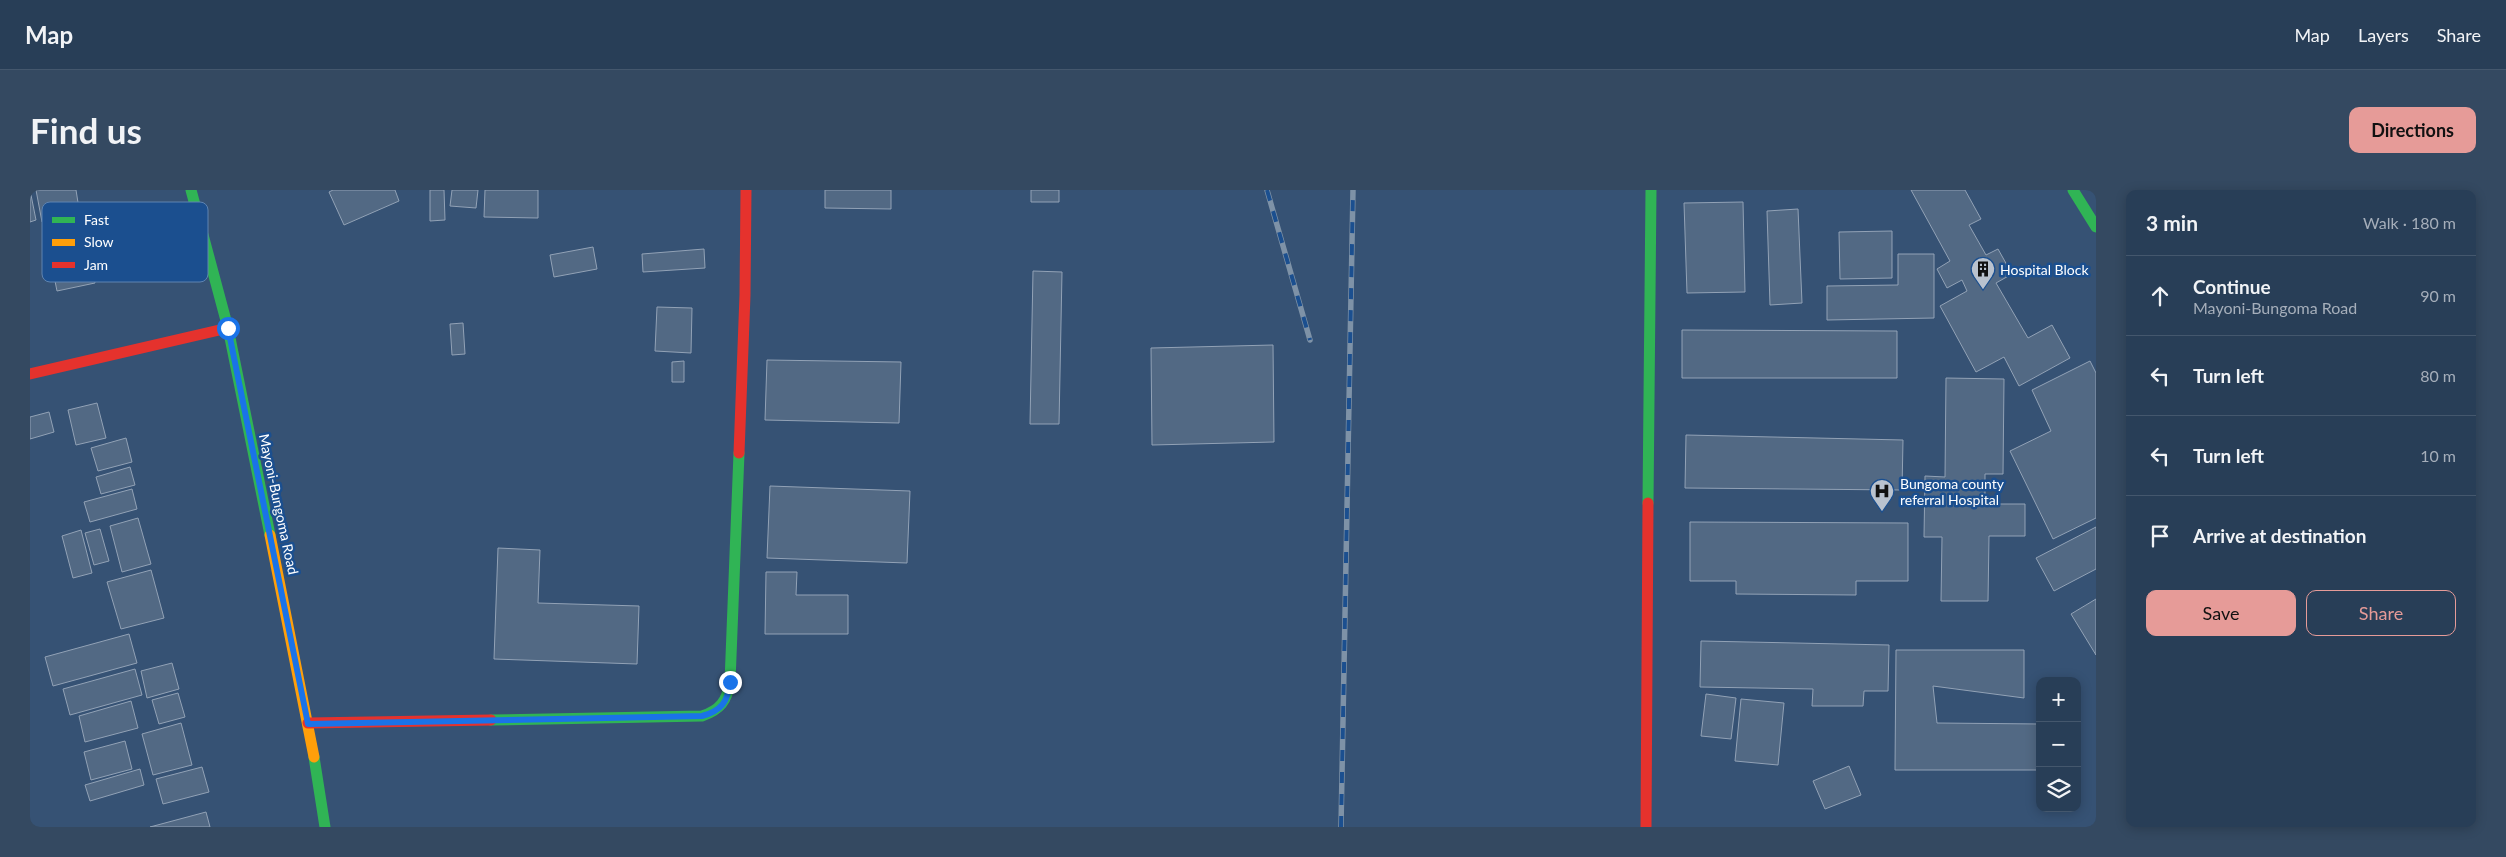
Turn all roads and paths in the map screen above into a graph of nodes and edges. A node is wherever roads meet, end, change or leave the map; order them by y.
1 (746, 190) edge
2 (1651, 190) edge
3 (2073, 190) edge
4 (2096, 227) edge
5 (208, 253) edge
6 (228, 328) junction
7 (30, 374) edge
8 (308, 724) junction
9 (325, 827) edge
10 (1646, 827) edge

1 - 8 street
2 - 10 street
3 - 4 street
5 - 6 street, Mayoni-Bungoma Road
6 - 7 street
6 - 8 street, Mayoni-Bungoma Road
8 - 9 street, Mayoni-Bungoma Road

